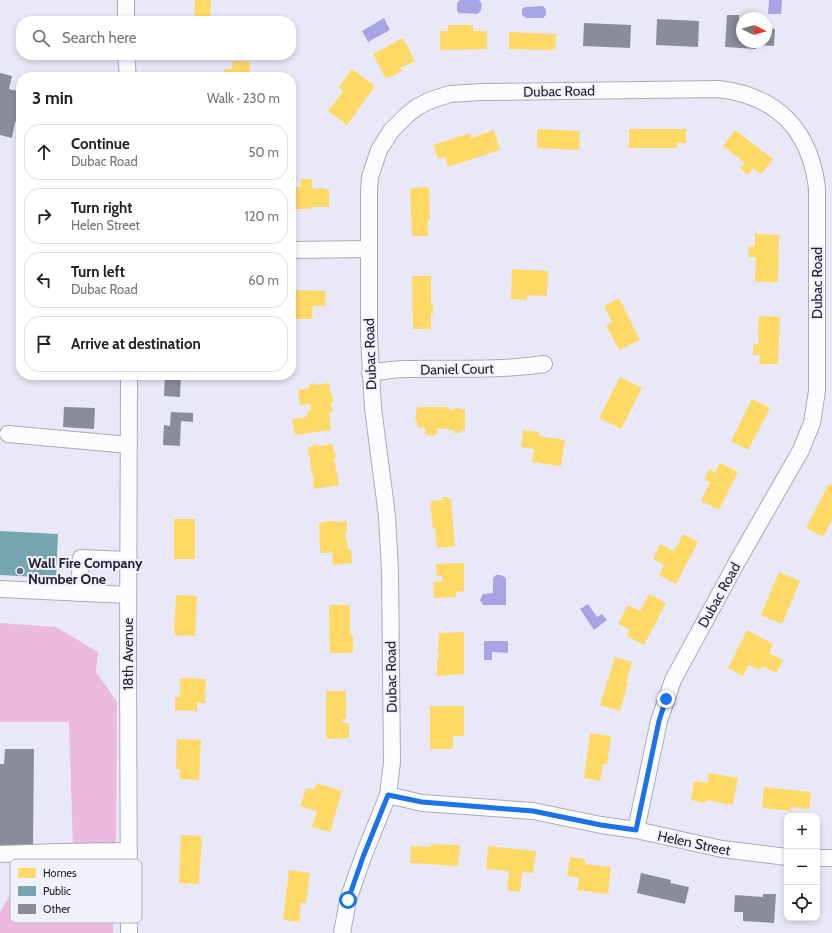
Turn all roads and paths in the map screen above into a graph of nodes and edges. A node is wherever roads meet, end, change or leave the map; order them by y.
1 (126, 0) edge
2 (126, 16) edge
3 (126, 60) edge
4 (128, 72) edge
5 (369, 249) junction
6 (296, 250) edge
7 (544, 364) dead end
8 (370, 373) junction
9 (129, 380) edge
10 (8, 434) dead end
11 (128, 445) junction
12 (128, 560) junction
13 (0, 589) edge
14 (79, 593) junction
15 (128, 595) junction
16 (388, 795) junction
17 (636, 830) junction
18 (129, 851) junction
19 (0, 854) edge
20 (784, 857) edge
21 (820, 858) edge
22 (832, 858) edge
23 (129, 859) edge
24 (342, 933) edge

1 - 2 street
3 - 4 street
5 - 6 street
5 - 8 street, Dubac Road
5 - 17 street, Dubac Road
7 - 8 street, Daniel Court
8 - 16 street, Dubac Road
9 - 11 street, 18th Avenue
10 - 11 street
11 - 12 street, 18th Avenue
12 - 14 street
12 - 15 street, 18th Avenue
13 - 14 street
14 - 15 street
15 - 18 street, 18th Avenue
16 - 17 street, Helen Street
16 - 24 street, Dubac Road
17 - 20 street, Helen Street
18 - 19 street
18 - 23 street, 18th Avenue
21 - 22 street

